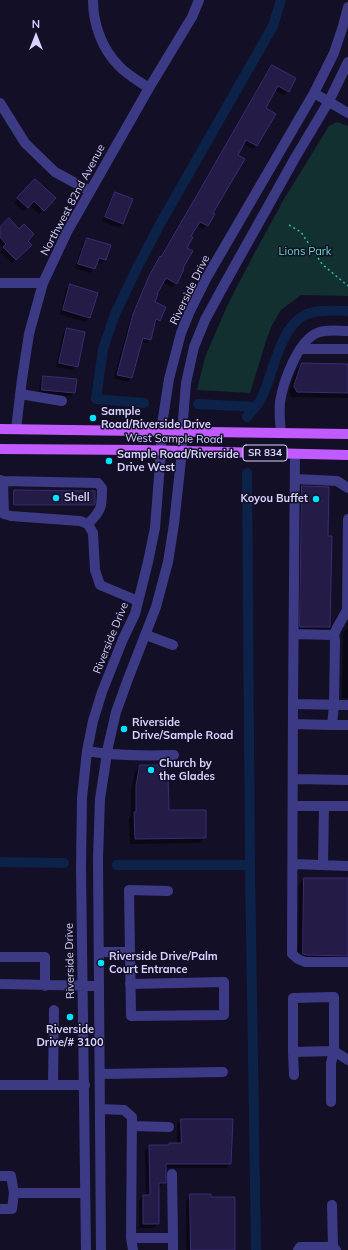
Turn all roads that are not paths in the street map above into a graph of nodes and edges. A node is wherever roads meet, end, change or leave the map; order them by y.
1 (93, 0) edge
2 (199, 0) edge
3 (348, 7) edge
4 (348, 62) edge
5 (149, 88) junction
6 (314, 93) junction
7 (329, 101) junction
8 (0, 103) edge
9 (348, 113) edge
10 (90, 191) junction
11 (0, 283) edge
12 (43, 283) junction
13 (348, 331) edge
14 (300, 349) junction
15 (347, 349) edge
16 (20, 394) junction
17 (62, 401) dead end
18 (0, 429) edge
19 (16, 429) junction
20 (161, 432) junction
21 (182, 432) junction
22 (281, 433) junction
23 (348, 434) edge
24 (0, 449) edge
25 (161, 451) junction
26 (182, 451) junction
27 (296, 454) junction
28 (348, 455) edge
29 (295, 479) junction
30 (2, 480) edge
31 (348, 488) edge
32 (348, 519) edge
33 (88, 524) junction
34 (138, 601) junction
35 (347, 610) edge
36 (294, 634) junction
37 (146, 635) junction
38 (334, 635) junction
39 (173, 646) dead end
40 (293, 704) junction
41 (334, 705) junction
42 (348, 705) edge
43 (293, 724) junction
44 (332, 725) junction
45 (348, 725) edge
46 (87, 751) junction
47 (174, 754) dead end
48 (107, 755) junction
49 (293, 779) junction
50 (348, 780) edge
51 (293, 806) junction
52 (324, 806) junction
53 (348, 806) edge
54 (293, 864) junction
55 (323, 865) junction
56 (348, 866) edge
57 (168, 891) dead end
58 (99, 952) junction
59 (130, 952) junction
60 (0, 957) edge
61 (348, 962) edge
62 (0, 984) edge
63 (130, 984) junction
64 (45, 986) junction
65 (83, 986) junction
66 (99, 986) junction
67 (54, 1010) dead end
68 (334, 1051) junction
69 (293, 1052) junction
70 (348, 1060) edge
71 (224, 1072) dead end
72 (100, 1074) junction
73 (294, 1075) dead end
74 (0, 1085) edge
75 (53, 1085) junction
76 (85, 1085) junction
77 (332, 1102) dead end
78 (100, 1109) junction
79 (132, 1121) junction
80 (169, 1127) dead end
81 (172, 1174) dead end
82 (0, 1176) edge
83 (14, 1193) junction
84 (85, 1193) junction
85 (332, 1204) dead end
86 (0, 1209) edge
87 (131, 1238) junction
88 (172, 1238) junction
89 (334, 1249) edge
90 (86, 1250) edge
91 (102, 1250) edge
92 (133, 1250) edge
93 (173, 1250) edge
94 (298, 1250) edge

1 - 5 street
2 - 5 street, Northwest 82nd Avenue
3 - 6 street, Riverside Drive
4 - 7 street
5 - 10 street, Northwest 82nd Avenue
6 - 7 street
6 - 20 street, Riverside Drive
7 - 9 street
7 - 21 street
8 - 10 street
10 - 12 street, Northwest 82nd Avenue
11 - 12 street
12 - 16 street, Northwest 82nd Avenue
13 - 14 street
14 - 15 street
14 - 22 street
16 - 17 street
16 - 19 street, Northwest 82nd Avenue
18 - 19 main road, West Sample Road / SR 834
19 - 20 main road, West Sample Road / SR 834
20 - 21 main road, West Sample Road / SR 834
20 - 25 street, Riverside Drive
21 - 22 main road, West Sample Road / SR 834
21 - 26 street
22 - 23 main road, West Sample Road / SR 834
24 - 25 main road, West Sample Road / SR 834
25 - 26 main road, West Sample Road / SR 834
25 - 34 street, Riverside Drive
26 - 27 main road, West Sample Road / SR 834
26 - 37 street
27 - 28 main road, West Sample Road / SR 834
27 - 29 street
29 - 31 street
29 - 36 street
30 - 33 street
30 - 33 street
32 - 35 street
33 - 34 street
34 - 46 street, Riverside Drive
35 - 38 street
36 - 38 street
36 - 40 street
37 - 39 street
37 - 48 street
38 - 41 street
40 - 41 street
40 - 43 street
41 - 42 street
41 - 44 street
43 - 44 street
43 - 49 street
44 - 45 street
46 - 48 street
46 - 65 street, Riverside Drive
47 - 48 street
48 - 58 street
49 - 50 street
49 - 51 street
51 - 52 street
51 - 54 street
52 - 53 street
52 - 55 street
54 - 55 street
54 - 61 street
55 - 56 street
57 - 59 street
58 - 59 street
58 - 66 street
59 - 63 street
60 - 64 street
62 - 64 street
63 - 63 street
64 - 65 street
65 - 66 street
65 - 76 street, Riverside Drive
66 - 72 street
67 - 75 street
68 - 69 street
68 - 69 street
68 - 70 street
68 - 77 street
69 - 73 street
71 - 72 street
72 - 78 street
74 - 75 street
75 - 76 street
76 - 84 street, Riverside Drive
78 - 79 street
78 - 91 street
79 - 80 street
79 - 87 street
81 - 88 street
82 - 83 street
83 - 84 street
83 - 86 street
84 - 90 street, Riverside Drive
85 - 89 street
87 - 88 street
87 - 92 street
88 - 93 street
89 - 94 street

